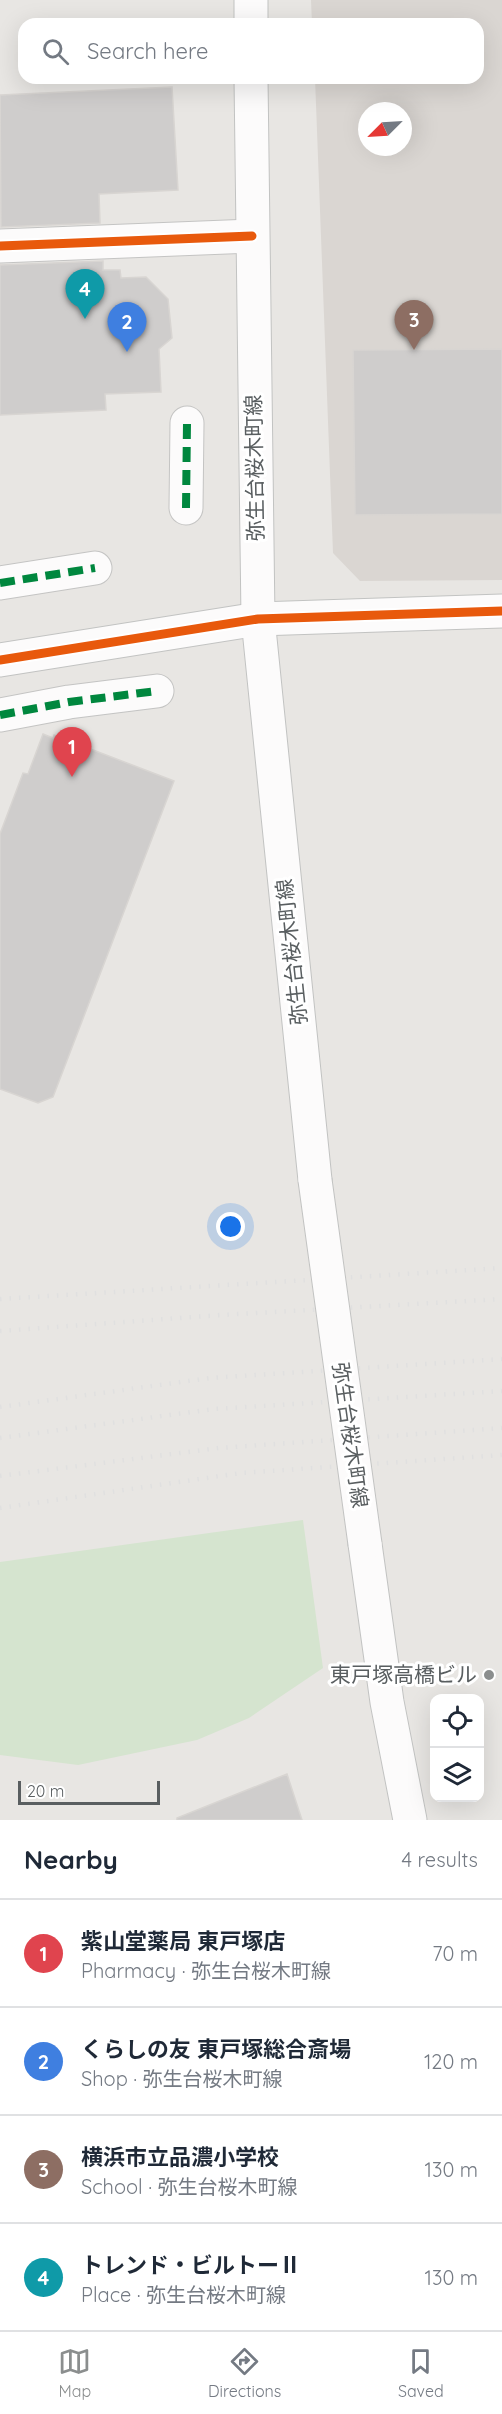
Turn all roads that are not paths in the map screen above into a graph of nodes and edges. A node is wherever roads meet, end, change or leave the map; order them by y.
1 (250, 0) edge
2 (251, 18) edge
3 (251, 84) edge
4 (252, 236) junction
5 (0, 246) edge
6 (187, 423) dead end
7 (186, 508) dead end
8 (95, 568) dead end
9 (0, 583) edge
10 (502, 611) edge
11 (258, 619) junction
12 (0, 660) edge
13 (157, 691) dead end
14 (0, 715) edge
15 (410, 1820) edge

1 - 2 main road
3 - 4 main road, 弥生台桜木町線
4 - 5 main road
4 - 11 main road, 弥生台桜木町線
6 - 7 main road
8 - 9 main road
10 - 11 main road
11 - 12 main road
11 - 15 main road, 弥生台桜木町線, bridge
13 - 14 main road

